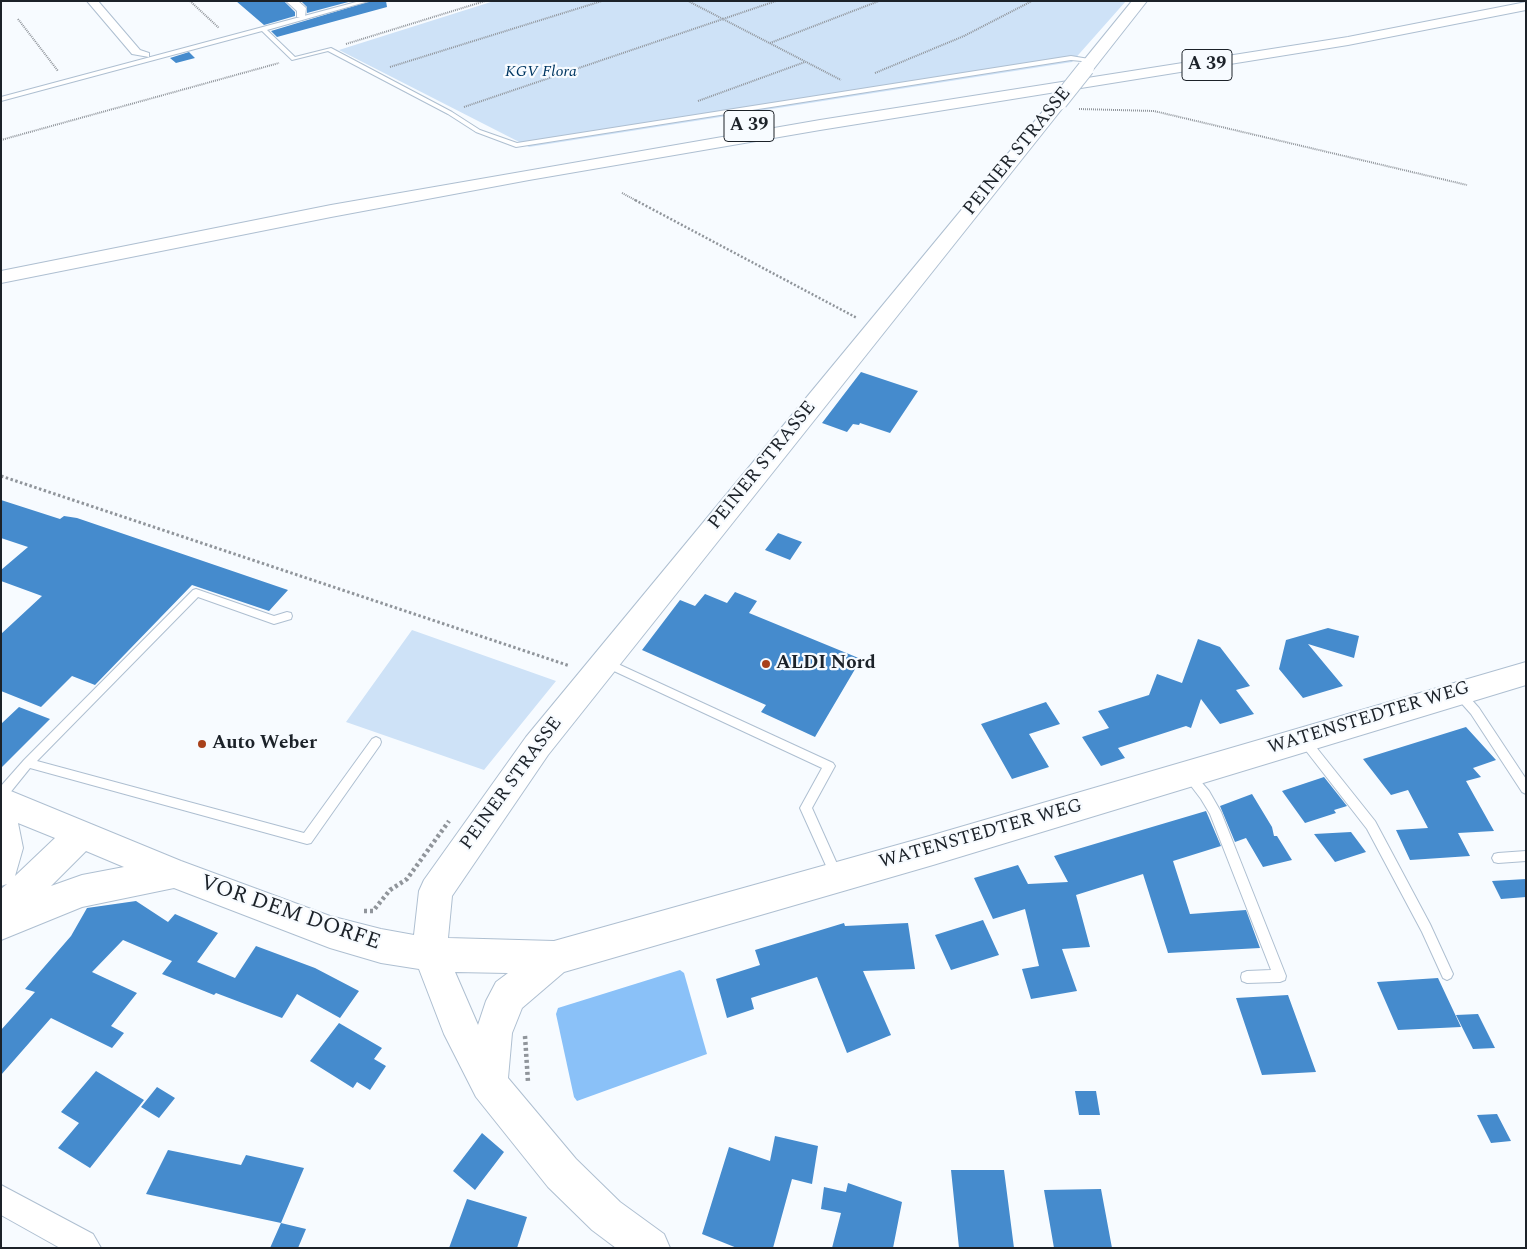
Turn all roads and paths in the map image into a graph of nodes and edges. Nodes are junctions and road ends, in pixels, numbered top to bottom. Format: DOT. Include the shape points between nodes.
graph roads {
  1 [pos="92,1"];
  2 [pos="190,1"];
  3 [pos="292,1"];
  4 [pos="367,1"];
  5 [pos="485,1"];
  6 [pos="602,1"];
  7 [pos="688,1"];
  8 [pos="776,1"];
  9 [pos="879,1"];
  10 [pos="1032,1"];
  11 [pos="1140,1"];
  12 [pos="1499,1"];
  13 [pos="1526,6"];
  14 [pos="303,16"];
  15 [pos="18,19"];
  16 [pos="725,20"];
  17 [pos="264,30"];
  18 [pos="230,38"];
  19 [pos="769,43"];
  20 [pos="329,49"];
  21 [pos="148,57"];
  22 [pos="294,58"];
  23 [pos="806,62"];
  24 [pos="1089,64"];
  25 [pos="370,73"];
  26 [pos="875,73"];
  27 [pos="66,82"];
  28 [pos="849,84"];
  29 [pos="1,99"];
  30 [pos="697,102"];
  31 [pos="1056,105"];
  32 [pos="450,113"];
  33 [pos="1,140"];
  34 [pos="1467,185"];
  35 [pos="622,193"];
  36 [pos="1,264"];
  37 [pos="1,277"];
  38 [pos="840,309"];
  39 [pos="1,476"];
  40 [pos="287,616"];
  41 [pos="598,668"];
  42 [pos="1526,673"];
  43 [pos="1459,692"];
  44 [pos="1303,739"];
  45 [pos="376,742"];
  46 [pos="28,763"];
  47 [pos="1188,773"];
  48 [pos="1526,789"];
  49 [pos="1,795"];
  50 [pos="1,801"];
  51 [pos="1,818"];
  52 [pos="81,835"];
  53 [pos="1526,856"];
  54 [pos="1498,858"];
  55 [pos="1,871"];
  56 [pos="174,874"];
  57 [pos="836,878"];
  58 [pos="1,912"];
  59 [pos="1,924"];
  60 [pos="430,954"];
  61 [pos="554,958"];
  62 [pos="1447,974"];
  63 [pos="1247,977"];
  64 [pos="525,1029"];
  65 [pos="489,1084"];
  66 [pos="526,1131"];
  67 [pos="1,1199"];
  68 [pos="86,1248"];
  69 [pos="650,1248"];
  1 -- 21 [label="street" via="136,52"];
  2 -- 18 [label="path"];
  3 -- 14 [label="street" via="302,10"];
  4 -- 14 [label="lane"];
  5 -- 20 [label="path"];
  6 -- 25 [label="path"];
  7 -- 16 [label="path"];
  8 -- 16 [label="path"];
  9 -- 19 [label="path"];
  10 -- 26 [label="path" via="964,36"];
  11 -- 24 [label="main road, PEINER STRASSE"];
  12 -- 36 [label="main road, A 39" via="1315,36 515,165"];
  13 -- 37 [label="main road, A 39" via="1348,41 529,175"];
  14 -- 17 [label="lane"];
  15 -- 27 [label="path"];
  16 -- 19 [label="path"];
  16 -- 32 [label="path"];
  17 -- 18 [label="lane"];
  17 -- 22 [label="lane"];
  18 -- 21 [label="lane"];
  19 -- 23 [label="path"];
  20 -- 22 [label="lane"];
  20 -- 25 [label="lane"];
  21 -- 27 [label="lane"];
  22 -- 33 [label="path"];
  23 -- 28 [label="path"];
  23 -- 30 [label="path"];
  24 -- 31 [label="main road, PEINER STRASSE, bridge"];
  24 -- 32 [label="lane" via="1071,58 516,145 478,131"];
  25 -- 32 [label="lane"];
  27 -- 29 [label="lane"];
  31 -- 34 [label="path" via="1154,111"];
  31 -- 41 [label="main road, PEINER STRASSE"];
  35 -- 38 [label="path"];
  39 -- 41 [label="path" via="555,660"];
  40 -- 46 [label="lane" via="274,620 196,593"];
  41 -- 57 [label="lane" via="829,766 806,808"];
  41 -- 60 [label="main road, PEINER STRASSE" via="537,746 436,891"];
  42 -- 43 [label="main road, WATENSTEDTER WEG"];
  43 -- 44 [label="main road, WATENSTEDTER WEG"];
  43 -- 48 [label="lane"];
  44 -- 47 [label="main road, WATENSTEDTER WEG"];
  44 -- 62 [label="lane" via="1371,825"];
  45 -- 46 [label="lane" via="306,839"];
  46 -- 49 [label="lane"];
  47 -- 57 [label="main road, WATENSTEDTER WEG"];
  47 -- 63 [label="lane" via="1215,812 1280,976"];
  50 -- 52 [label="main road, VOR DEM DORFE"];
  51 -- 55 [label="main road" via="7,848"];
  52 -- 56 [label="main road, VOR DEM DORFE"];
  52 -- 58 [label="main road"];
  53 -- 54 [label="lane"];
  56 -- 59 [label="main road" via="82,891 48,902"];
  56 -- 60 [label="main road, VOR DEM DORFE" via="330,932 381,946"];
  57 -- 61 [label="main road, WATENSTEDTER WEG"];
  60 -- 61 [label="main road, WATENSTEDTER WEG"];
  60 -- 65 [label="main road" via="457,1021"];
  61 -- 65 [label="main road" via="509,995 499,1014"];
  64 -- 66 [label="path" via="526,1075 534,1105"];
  65 -- 66 [label="main road"];
  66 -- 69 [label="main road" via="562,1173 606,1216"];
  67 -- 68 [label="street"];
}
